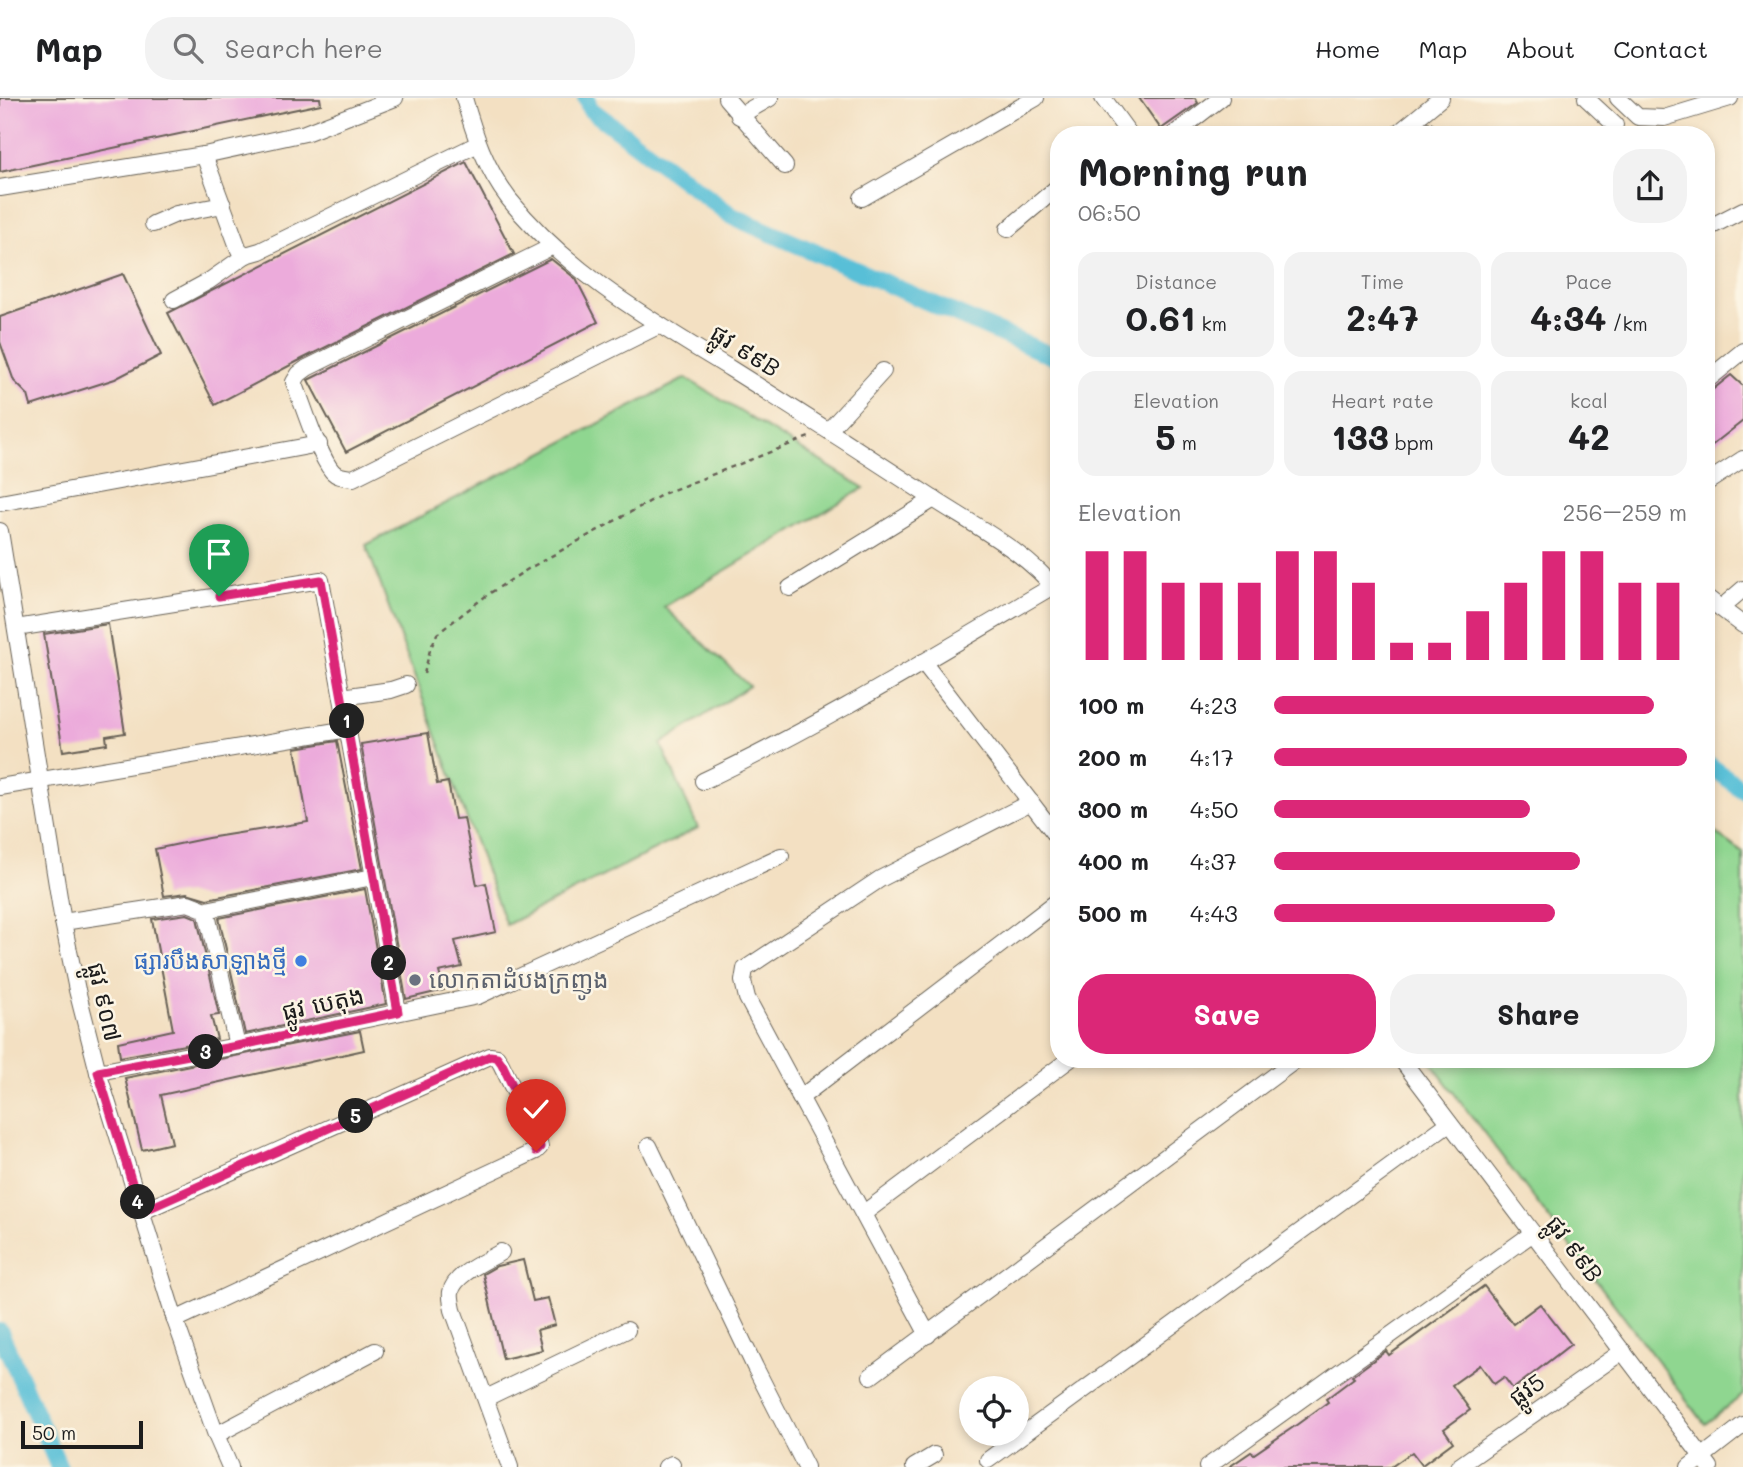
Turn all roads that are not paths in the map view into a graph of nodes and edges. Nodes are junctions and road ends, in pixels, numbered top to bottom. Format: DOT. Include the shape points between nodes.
graph roads {
  1 [pos="395,98"];
  2 [pos="464,98"];
  3 [pos="726,98"];
  4 [pos="770,98"];
  5 [pos="1036,98"];
  6 [pos="1103,98"];
  7 [pos="1221,98"];
  8 [pos="1441,98"];
  9 [pos="1586,98"];
  10 [pos="1618,98"];
  11 [pos="1730,98"];
  12 [pos="740,116"];
  13 [pos="1615,125"];
  14 [pos="1121,126"];
  15 [pos="1185,126"];
  16 [pos="1407,126"];
  17 [pos="478,144"];
  18 [pos="204,155"];
  19 [pos="785,166"];
  20 [pos="0,188"];
  21 [pos="1050,194"];
  22 [pos="862,198"];
  23 [pos="223,205"];
  24 [pos="1743,210"];
  25 [pos="153,224"];
  26 [pos="1715,224"];
  27 [pos="1008,229"];
  28 [pos="551,247"];
  29 [pos="246,255"];
  30 [pos="174,300"];
  31 [pos="660,325"];
  32 [pos="1743,351"];
  33 [pos="883,371"];
  34 [pos="1715,374"];
  35 [pos="829,430"];
  36 [pos="319,444"];
  37 [pos="1743,459"];
  38 [pos="1715,477"];
  39 [pos="934,499"];
  40 [pos="0,502"];
  41 [pos="0,531"];
  42 [pos="2,562"];
  43 [pos="1050,583"];
  44 [pos="790,588"];
  45 [pos="1743,589"];
  46 [pos="1050,592"];
  47 [pos="1715,604"];
  48 [pos="1721,608"];
  49 [pos="1743,625"];
  50 [pos="16,628"];
  51 [pos="923,662"];
  52 [pos="406,685"];
  53 [pos="342,697"];
  54 [pos="348,729"];
  55 [pos="40,779"];
  56 [pos="703,781"];
  57 [pos="0,787"];
  58 [pos="1031,802"];
  59 [pos="1050,827"];
  60 [pos="781,856"];
  61 [pos="373,877"];
  62 [pos="1050,907"];
  63 [pos="206,910"];
  64 [pos="63,922"];
  65 [pos="398,1012"];
  66 [pos="237,1046"];
  67 [pos="1058,1068"];
  68 [pos="1285,1068"];
  69 [pos="1408,1068"];
  70 [pos="98,1072"];
  71 [pos="800,1098"];
  72 [pos="1449,1123"];
  73 [pos="649,1146"];
  74 [pos="141,1212"];
  75 [pos="864,1213"];
  76 [pos="1533,1233"];
  77 [pos="501,1252"];
  78 [pos="175,1320"];
  79 [pos="626,1330"];
  80 [pos="928,1335"];
  81 [pos="1623,1350"];
  82 [pos="375,1351"];
  83 [pos="871,1377"];
  84 [pos="486,1398"];
  85 [pos="1743,1425"];
  86 [pos="216,1435"];
  87 [pos="934,1455"];
  88 [pos="988,1460"];
  89 [pos="1706,1462"];
  90 [pos="230,1467"];
  91 [pos="510,1467"];
  92 [pos="806,1467"];
  93 [pos="914,1467"];
  94 [pos="1207,1467"];
  95 [pos="1458,1467"];
  96 [pos="1689,1467"];
  1 -- 18 [label="street" via="305,133"];
  2 -- 17 [label="street, ផ្លូវ ៩៩B"];
  3 -- 12 [label="street"];
  4 -- 12 [label="street"];
  5 -- 22 [label="street"];
  6 -- 14 [label="street"];
  7 -- 15 [label="street"];
  8 -- 16 [label="street"];
  9 -- 13 [label="street"];
  10 -- 11 [label="street" via="1638,117 1664,118"];
  12 -- 19 [label="street"];
  17 -- 28 [label="street, ផ្លូវ ៩៩B" via="508,198"];
  17 -- 29 [label="street"];
  18 -- 20 [label="street"];
  18 -- 23 [label="street"];
  21 -- 27 [label="street"];
  23 -- 25 [label="street" via="176,214"];
  23 -- 29 [label="street" via="239,250"];
  24 -- 26 [label="street"];
  28 -- 31 [label="street, ផ្លូវ ៩៩B"];
  28 -- 36 [label="street" via="299,374 294,382"];
  29 -- 30 [label="street"];
  31 -- 35 [label="street, ផ្លូវ ៩៩B"];
  31 -- 36 [label="street" via="353,478 333,472"];
  32 -- 34 [label="street"];
  33 -- 35 [label="street"];
  35 -- 39 [label="street, ផ្លូវ ៩៩B"];
  36 -- 40 [label="street"];
  37 -- 38 [label="street"];
  39 -- 43 [label="street, ផ្លូវ ៩៩B" via="1017,553"];
  39 -- 44 [label="street"];
  41 -- 42 [label="street, ផ្លូវ ៩០៧"];
  42 -- 50 [label="street, ផ្លូវ ៩០៧"];
  45 -- 48 [label="street"];
  46 -- 51 [label="street"];
  47 -- 48 [label="street"];
  48 -- 49 [label="street"];
  50 -- 53 [label="street" via="321,580"];
  50 -- 55 [label="street, ផ្លូវ ៩០៧"];
  51 -- 56 [label="street"];
  51 -- 58 [label="street"];
  52 -- 53 [label="street"];
  53 -- 54 [label="street"];
  54 -- 55 [label="street"];
  54 -- 61 [label="street"];
  55 -- 57 [label="street"];
  55 -- 64 [label="street, ផ្លូវ ៩០៧"];
  58 -- 59 [label="street"];
  58 -- 71 [label="street" via="880,879 745,969 747,998"];
  60 -- 65 [label="street, ផ្លូវ បេតុង" via="478,996"];
  61 -- 63 [label="street"];
  61 -- 65 [label="street"];
  62 -- 71 [label="street"];
  63 -- 64 [label="street" via="188,903"];
  63 -- 66 [label="street"];
  64 -- 70 [label="street, ផ្លូវ ៩០៧"];
  65 -- 66 [label="street, ផ្លូវ បេតុង"];
  66 -- 70 [label="street, ផ្លូវ បេតុង"];
  67 -- 75 [label="street"];
  68 -- 80 [label="street"];
  69 -- 72 [label="street, ផ្លូវ ៩៩B"];
  70 -- 74 [label="street, ផ្លូវ ៩០៧"];
  71 -- 75 [label="street"];
  72 -- 76 [label="street, ផ្លូវ ៩៩B"];
  72 -- 88 [label="street"];
  73 -- 92 [label="street"];
  74 -- 78 [label="street, ផ្លូវ ៩០៧"];
  74 -- 78 [label="street" via="490,1056 502,1064 540,1147"];
  75 -- 80 [label="street"];
  76 -- 81 [label="street, ផ្លូវ ៩៩B"];
  76 -- 94 [label="street"];
  77 -- 84 [label="street" via="463,1275 451,1294"];
  78 -- 86 [label="street, ផ្លូវ ៩០៧"];
  79 -- 84 [label="street"];
  80 -- 83 [label="street"];
  81 -- 89 [label="street, ផ្លូវ ៩៩B"];
  81 -- 95 [label="street, ផ្លូវ5"];
  82 -- 86 [label="street"];
  84 -- 91 [label="street"];
  85 -- 89 [label="street"];
  86 -- 90 [label="street, ផ្លូវ ៩០៧"];
  87 -- 93 [label="street"];
  89 -- 96 [label="street"];
}
